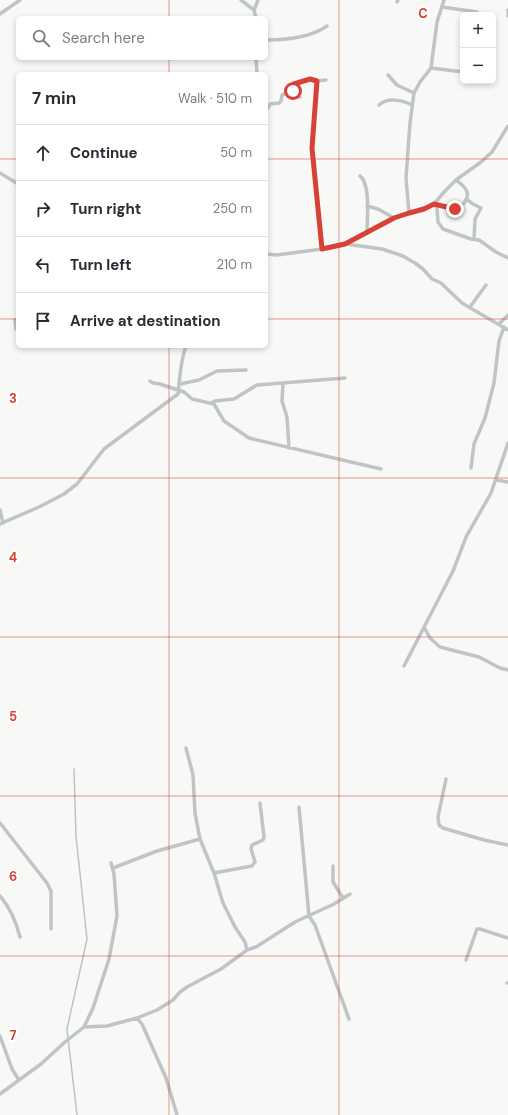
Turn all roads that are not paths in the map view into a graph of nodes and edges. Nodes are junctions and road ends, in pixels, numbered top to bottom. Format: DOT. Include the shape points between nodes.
graph roads {
  1 [pos="20,0"];
  2 [pos="241,0"];
  3 [pos="258,0"];
  4 [pos="444,0"];
  5 [pos="442,7"];
  6 [pos="254,10"];
  7 [pos="508,10"];
  8 [pos="477,12"];
  9 [pos="0,14"];
  10 [pos="256,16"];
  11 [pos="508,16"];
  12 [pos="327,26"];
  13 [pos="268,40"];
  14 [pos="256,60"];
  15 [pos="431,68"];
  16 [pos="257,72"];
  17 [pos="460,72"];
  18 [pos="388,75"];
  19 [pos="326,80"];
  20 [pos="317,81"];
  21 [pos="291,93"];
  22 [pos="414,93"];
  23 [pos="300,97"];
  24 [pos="379,105"];
  25 [pos="412,105"];
  26 [pos="268,108"];
  27 [pos="508,126"];
  28 [pos="1,174"];
  29 [pos="360,176"];
  30 [pos="0,179"];
  31 [pos="456,180"];
  32 [pos="16,183"];
  33 [pos="466,199"];
  34 [pos="434,204"];
  35 [pos="367,206"];
  36 [pos="409,213"];
  37 [pos="394,218"];
  38 [pos="367,233"];
  39 [pos="474,239"];
  40 [pos="345,244"];
  41 [pos="322,249"];
  42 [pos="268,254"];
  43 [pos="508,258"];
  44 [pos="486,285"];
  45 [pos="470,307"];
  46 [pos="508,315"];
  47 [pos="16,320"];
  48 [pos="499,324"];
  49 [pos="504,327"];
  50 [pos="16,329"];
  51 [pos="508,330"];
  52 [pos="185,348"];
  53 [pos="246,370"];
  54 [pos="345,378"];
  55 [pos="150,381"];
  56 [pos="283,383"];
  57 [pos="180,384"];
  58 [pos="179,391"];
  59 [pos="211,403"];
  60 [pos="508,443"];
  61 [pos="289,448"];
  62 [pos="472,468"];
  63 [pos="381,469"];
  64 [pos="496,480"];
  65 [pos="508,482"];
  66 [pos="0,510"];
  67 [pos="2,523"];
  68 [pos="424,627"];
  69 [pos="404,666"];
  70 [pos="508,670"];
  71 [pos="186,748"];
  72 [pos="446,780"];
  73 [pos="260,803"];
  74 [pos="299,807"];
  75 [pos="0,823"];
  76 [pos="200,839"];
  77 [pos="508,845"];
  78 [pos="111,863"];
  79 [pos="333,866"];
  80 [pos="113,868"];
  81 [pos="214,873"];
  82 [pos="350,894"];
  83 [pos="0,896"];
  84 [pos="343,898"];
  85 [pos="309,916"];
  86 [pos="51,929"];
  87 [pos="20,937"];
  88 [pos="508,938"];
  89 [pos="247,950"];
  90 [pos="466,960"];
  91 [pos="137,1018"];
  92 [pos="349,1019"];
  93 [pos="84,1027"];
  94 [pos="0,1038"];
  95 [pos="19,1080"];
  96 [pos="0,1094"];
  97 [pos="177,1115"];
  1 -- 9 [label="street"];
  2 -- 6 [label="street"];
  3 -- 6 [label="street"];
  4 -- 5 [label="street"];
  5 -- 8 [label="street"];
  5 -- 15 [label="street" via="437,22"];
  6 -- 10 [label="street"];
  7 -- 11 [label="street"];
  12 -- 13 [label="street" via="302,37"];
  14 -- 16 [label="street"];
  15 -- 17 [label="street"];
  15 -- 22 [label="street"];
  18 -- 22 [label="street" via="397,86"];
  19 -- 20 [label="street"];
  20 -- 21 [label="street" via="310,79 294,84"];
  20 -- 41 [label="street" via="312,148"];
  21 -- 23 [label="street"];
  21 -- 26 [label="street" via="282,95 279,103 270,104"];
  22 -- 25 [label="street"];
  24 -- 25 [label="street" via="392,100"];
  25 -- 36 [label="street" via="406,178"];
  27 -- 31 [label="street" via="492,152"];
  28 -- 30 [label="street"];
  28 -- 32 [label="street"];
  29 -- 35 [label="street" via="365,184"];
  31 -- 33 [label="street" via="467,191"];
  31 -- 34 [label="street"];
  33 -- 34 [label="street" via="455,209"];
  33 -- 39 [label="street" via="482,208 475,219"];
  34 -- 36 [label="street"];
  34 -- 39 [label="street" via="438,222 443,229"];
  35 -- 37 [label="street"];
  35 -- 38 [label="street"];
  36 -- 37 [label="street"];
  37 -- 38 [label="street"];
  38 -- 40 [label="street"];
  39 -- 43 [label="street"];
  40 -- 41 [label="street"];
  40 -- 45 [label="street" via="382,249 403,256 423,269 432,279 442,283 462,303"];
  41 -- 42 [label="street"];
  44 -- 45 [label="street"];
  45 -- 48 [label="street"];
  46 -- 48 [label="street"];
  47 -- 50 [label="street"];
  48 -- 49 [label="street"];
  49 -- 51 [label="street"];
  49 -- 62 [label="street" via="499,341 494,383 485,418 474,444"];
  52 -- 57 [label="street" via="181,361"];
  53 -- 57 [label="street" via="217,372 195,382"];
  54 -- 56 [label="street"];
  55 -- 58 [label="street"];
  56 -- 59 [label="street" via="257,385 234,399 215,400"];
  56 -- 61 [label="street" via="282,401 287,417"];
  57 -- 58 [label="street"];
  58 -- 59 [label="street" via="192,399"];
  58 -- 67 [label="street" via="173,399 104,449 77,484 64,494"];
  59 -- 61 [label="street" via="224,421 249,438"];
  60 -- 64 [label="street"];
  61 -- 63 [label="street"];
  64 -- 65 [label="street"];
  64 -- 68 [label="street"];
  66 -- 67 [label="street"];
  68 -- 69 [label="street"];
  68 -- 70 [label="street" via="430,638 440,646 479,657"];
  71 -- 76 [label="street" via="193,775 195,813"];
  72 -- 77 [label="street" via="438,817 439,824 443,828"];
  73 -- 81 [label="street" via="264,837 252,845 255,862 252,866"];
  74 -- 85 [label="street"];
  75 -- 86 [label="street" via="51,891"];
  76 -- 80 [label="street" via="157,851"];
  76 -- 81 [label="street"];
  78 -- 80 [label="street"];
  79 -- 84 [label="street" via="333,882"];
  80 -- 93 [label="street" via="117,916 109,959"];
  81 -- 89 [label="street" via="224,903"];
  82 -- 84 [label="street"];
  83 -- 87 [label="street" via="15,919"];
  84 -- 85 [label="street"];
  85 -- 89 [label="street" via="272,936 266,942"];
  85 -- 92 [label="street" via="315,925"];
  88 -- 90 [label="street" via="477,929"];
  89 -- 91 [label="street" via="221,969 187,987 163,1007"];
  91 -- 93 [label="street" via="107,1026"];
  91 -- 97 [label="street" via="166,1078"];
  93 -- 95 [label="street"];
  94 -- 95 [label="street"];
  95 -- 96 [label="street"];
}
